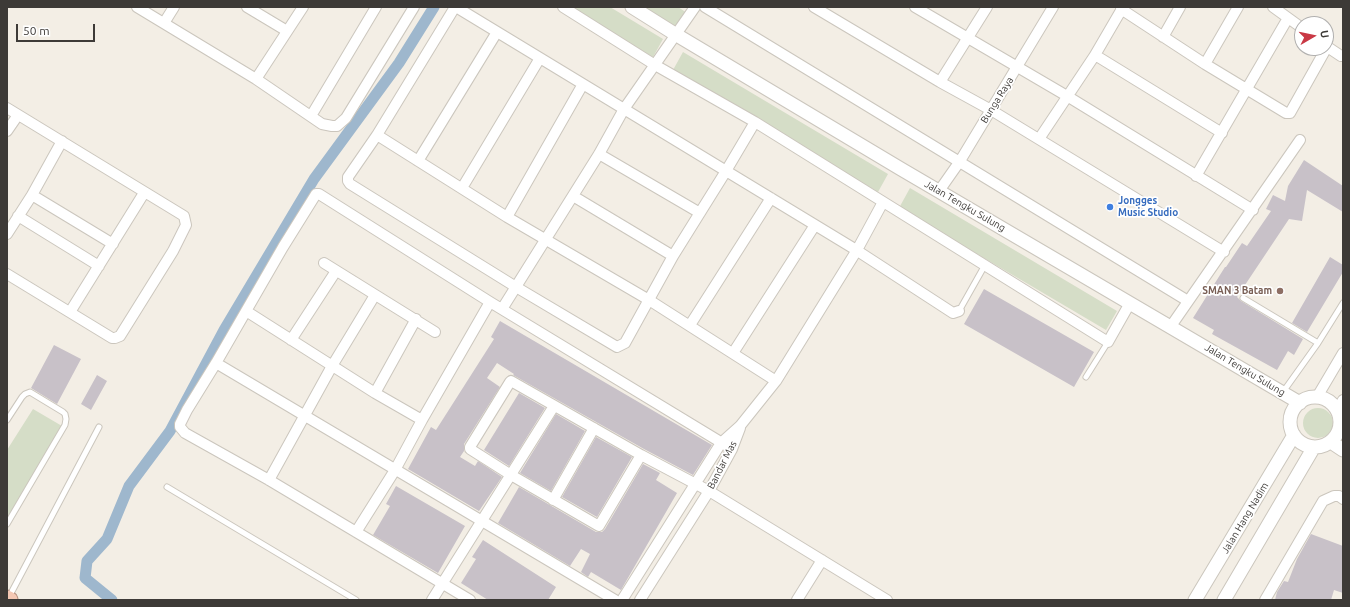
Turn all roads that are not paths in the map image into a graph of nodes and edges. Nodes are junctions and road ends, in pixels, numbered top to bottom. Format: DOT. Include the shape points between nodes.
graph roads {
  1 [pos="137,7"];
  2 [pos="174,7"];
  3 [pos="247,7"];
  4 [pos="304,7"];
  5 [pos="376,7"];
  6 [pos="414,7"];
  7 [pos="455,7"];
  8 [pos="563,7"];
  9 [pos="632,7"];
  10 [pos="695,7"];
  11 [pos="705,7"];
  12 [pos="814,7"];
  13 [pos="986,7"];
  14 [pos="1053,7"];
  15 [pos="1180,7"];
  16 [pos="1238,7"];
  17 [pos="1274,7"];
  18 [pos="921,8"];
  19 [pos="1122,8"];
  20 [pos="1288,18"];
  21 [pos="1294,22"];
  22 [pos="164,23"];
  23 [pos="287,31"];
  24 [pos="497,32"];
  25 [pos="675,34"];
  26 [pos="1163,37"];
  27 [pos="968,38"];
  28 [pos="1334,51"];
  29 [pos="1095,55"];
  30 [pos="1321,56"];
  31 [pos="1341,56"];
  32 [pos="540,58"];
  33 [pos="655,64"];
  34 [pos="1205,64"];
  35 [pos="1017,68"];
  36 [pos="256,79"];
  37 [pos="940,82"];
  38 [pos="583,84"];
  39 [pos="1246,89"];
  40 [pos="1067,96"];
  41 [pos="7,108"];
  42 [pos="624,109"];
  43 [pos="991,110"];
  44 [pos="18,115"];
  45 [pos="311,116"];
  46 [pos="755,122"];
  47 [pos="7,131"];
  48 [pos="1222,133"];
  49 [pos="377,135"];
  50 [pos="1039,139"];
  51 [pos="1300,140"];
  52 [pos="62,142"];
  53 [pos="599,154"];
  54 [pos="418,161"];
  55 [pos="960,161"];
  56 [pos="726,171"];
  57 [pos="1196,176"];
  58 [pos="462,188"];
  59 [pos="939,191"];
  60 [pos="144,192"];
  61 [pos="32,195"];
  62 [pos="573,196"];
  63 [pos="771,198"];
  64 [pos="883,202"];
  65 [pos="1253,210"];
  66 [pos="700,213"];
  67 [pos="18,216"];
  68 [pos="508,216"];
  69 [pos="815,225"];
  70 [pos="7,234"];
  71 [pos="545,239"];
  72 [pos="113,244"];
  73 [pos="857,250"];
  74 [pos="1224,252"];
  75 [pos="673,256"];
  76 [pos="324,263"];
  77 [pos="985,264"];
  78 [pos="99,266"];
  79 [pos="336,270"];
  80 [pos="7,274"];
  81 [pos="516,287"];
  82 [pos="375,295"];
  83 [pos="1243,298"];
  84 [pos="650,300"];
  85 [pos="1188,301"];
  86 [pos="490,302"];
  87 [pos="1130,303"];
  88 [pos="1343,303"];
  89 [pos="502,309"];
  90 [pos="246,311"];
  91 [pos="959,311"];
  92 [pos="70,312"];
  93 [pos="416,319"];
  94 [pos="690,325"];
  95 [pos="1171,326"];
  96 [pos="435,332"];
  97 [pos="291,340"];
  98 [pos="1108,342"];
  99 [pos="1318,343"];
  100 [pos="733,354"];
  101 [pos="1343,354"];
  102 [pos="216,363"];
  103 [pos="332,366"];
  104 [pos="1086,377"];
  105 [pos="776,381"];
  106 [pos="375,393"];
  107 [pos="1283,393"];
  108 [pos="1317,397"];
  109 [pos="1300,403"];
  110 [pos="1340,405"];
  111 [pos="554,406"];
  112 [pos="304,416"];
  113 [pos="7,420"];
  114 [pos="422,420"];
  115 [pos="740,426"];
  116 [pos="100,427"];
  117 [pos="594,428"];
  118 [pos="1342,430"];
  119 [pos="1294,435"];
  120 [pos="1330,442"];
  121 [pos="722,443"];
  122 [pos="1314,447"];
  123 [pos="732,449"];
  124 [pos="1343,450"];
  125 [pos="641,455"];
  126 [pos="395,470"];
  127 [pos="511,475"];
  128 [pos="269,480"];
  129 [pos="694,484"];
  130 [pos="167,487"];
  131 [pos="709,491"];
  132 [pos="1343,499"];
  133 [pos="553,500"];
  134 [pos="481,521"];
  135 [pos="7,524"];
  136 [pos="356,532"];
  137 [pos="822,560"];
  138 [pos="443,583"];
  139 [pos="8,599"];
  140 [pos="356,600"];
  141 [pos="432,600"];
  142 [pos="470,600"];
  143 [pos="615,600"];
  144 [pos="622,600"];
  145 [pos="640,600"];
  146 [pos="797,600"];
  147 [pos="888,600"];
  148 [pos="1195,600"];
  149 [pos="1224,600"];
  150 [pos="1265,600"];
  1 -- 22 [label="street"];
  2 -- 22 [label="street"];
  3 -- 23 [label="street"];
  4 -- 23 [label="street"];
  5 -- 45 [label="street"];
  6 -- 45 [label="street" via="346,118 337,126 332,126 322,124"];
  7 -- 24 [label="street"];
  7 -- 49 [label="street"];
  8 -- 33 [label="street"];
  9 -- 25 [label="street, Jalan Tengku Sulung"];
  10 -- 25 [label="street"];
  11 -- 55 [label="street"];
  12 -- 37 [label="street"];
  13 -- 27 [label="street"];
  14 -- 35 [label="street, Bunga Raya"];
  15 -- 26 [label="street"];
  16 -- 34 [label="street"];
  17 -- 20 [label="street"];
  18 -- 27 [label="street"];
  19 -- 26 [label="street"];
  19 -- 29 [label="street"];
  20 -- 21 [label="street"];
  20 -- 39 [label="street"];
  22 -- 36 [label="street"];
  23 -- 36 [label="street"];
  24 -- 32 [label="street"];
  24 -- 54 [label="street"];
  25 -- 33 [label="street"];
  25 -- 59 [label="street, Jalan Tengku Sulung"];
  26 -- 34 [label="street"];
  27 -- 35 [label="street"];
  27 -- 37 [label="street"];
  28 -- 31 [label="street"];
  29 -- 40 [label="street"];
  29 -- 48 [label="street"];
  30 -- 39 [label="street" via="1290,113"];
  32 -- 38 [label="street"];
  32 -- 58 [label="street"];
  33 -- 42 [label="street"];
  33 -- 46 [label="street"];
  34 -- 39 [label="street"];
  35 -- 40 [label="street"];
  35 -- 43 [label="street, Bunga Raya"];
  36 -- 45 [label="street"];
  37 -- 43 [label="street"];
  38 -- 42 [label="street"];
  38 -- 68 [label="street"];
  39 -- 48 [label="street"];
  40 -- 50 [label="street"];
  40 -- 57 [label="street"];
  41 -- 44 [label="street"];
  42 -- 53 [label="street"];
  42 -- 56 [label="street"];
  43 -- 50 [label="street"];
  43 -- 55 [label="street, Bunga Raya"];
  44 -- 47 [label="street"];
  44 -- 52 [label="street"];
  46 -- 56 [label="street"];
  46 -- 64 [label="street"];
  48 -- 57 [label="street"];
  49 -- 54 [label="street"];
  49 -- 81 [label="street" via="348,177 350,184"];
  50 -- 74 [label="street"];
  51 -- 65 [label="street"];
  52 -- 60 [label="street"];
  52 -- 61 [label="street"];
  53 -- 62 [label="street"];
  53 -- 66 [label="street"];
  54 -- 58 [label="street"];
  55 -- 59 [label="street, Bunga Raya"];
  55 -- 85 [label="street"];
  56 -- 63 [label="street"];
  56 -- 66 [label="street"];
  57 -- 65 [label="street"];
  58 -- 68 [label="street"];
  59 -- 87 [label="street, Jalan Tengku Sulung"];
  60 -- 72 [label="street"];
  60 -- 92 [label="street" via="184,216 186,225 120,336 112,338"];
  61 -- 67 [label="street"];
  61 -- 72 [label="street"];
  62 -- 71 [label="street"];
  62 -- 75 [label="street"];
  63 -- 69 [label="street"];
  63 -- 94 [label="street"];
  64 -- 73 [label="street"];
  64 -- 77 [label="street"];
  65 -- 74 [label="street"];
  66 -- 75 [label="street"];
  67 -- 70 [label="street"];
  67 -- 78 [label="street"];
  68 -- 71 [label="street"];
  69 -- 73 [label="street"];
  69 -- 100 [label="street"];
  71 -- 81 [label="street"];
  71 -- 84 [label="street"];
  72 -- 78 [label="street"];
  73 -- 91 [label="street" via="953,313"];
  73 -- 105 [label="street"];
  74 -- 85 [label="street"];
  75 -- 84 [label="street"];
  76 -- 79 [label="street"];
  77 -- 91 [label="lane"];
  77 -- 98 [label="street"];
  78 -- 92 [label="street"];
  79 -- 82 [label="street"];
  79 -- 97 [label="street"];
  80 -- 92 [label="street"];
  81 -- 84 [label="street" via="617,347 625,343"];
  81 -- 89 [label="street"];
  82 -- 93 [label="street"];
  82 -- 103 [label="street"];
  83 -- 99 [label="lane"];
  84 -- 94 [label="street"];
  85 -- 95 [label="street"];
  86 -- 89 [label="street"];
  86 -- 90 [label="street" via="317,193"];
  86 -- 114 [label="street"];
  87 -- 95 [label="street, Jalan Tengku Sulung"];
  87 -- 98 [label="street"];
  88 -- 99 [label="lane"];
  89 -- 121 [label="street"];
  90 -- 97 [label="street"];
  90 -- 102 [label="street"];
  93 -- 96 [label="street"];
  93 -- 106 [label="street"];
  94 -- 100 [label="street"];
  95 -- 107 [label="street, Jalan Tengku Sulung"];
  97 -- 103 [label="street"];
  98 -- 104 [label="lane"];
  99 -- 107 [label="lane"];
  100 -- 105 [label="street"];
  101 -- 108 [label="street"];
  102 -- 112 [label="street"];
  102 -- 128 [label="street" via="187,410 180,427 185,433"];
  103 -- 106 [label="street"];
  103 -- 112 [label="street"];
  105 -- 115 [label="street"];
  106 -- 114 [label="street"];
  107 -- 109 [label="street, Jalan Tengku Sulung"];
  108 -- 109 [label="street" via="1308,398"];
  108 -- 110 [label="street"];
  109 -- 119 [label="street" via="1295,408 1290,422"];
  110 -- 118 [label="street"];
  111 -- 117 [label="street"];
  111 -- 127 [label="street"];
  111 -- 127 [label="street" via="511,382 506,388 470,449"];
  112 -- 126 [label="street"];
  112 -- 128 [label="street"];
  113 -- 135 [label="lane" via="22,397 30,392 63,412 66,419"];
  114 -- 126 [label="street"];
  115 -- 121 [label="street, Bandar Mas"];
  115 -- 123 [label="street, Bandar Mas"];
  116 -- 139 [label="lane"];
  117 -- 125 [label="street"];
  117 -- 133 [label="street"];
  118 -- 120 [label="street"];
  119 -- 122 [label="street" via="1303,443"];
  119 -- 148 [label="street, Jalan Hang Nadim"];
  120 -- 122 [label="street"];
  120 -- 124 [label="street"];
  121 -- 123 [label="street"];
  121 -- 129 [label="street, Bandar Mas"];
  122 -- 149 [label="street"];
  123 -- 131 [label="street, Bandar Mas"];
  125 -- 129 [label="street"];
  125 -- 133 [label="street" via="600,526"];
  126 -- 134 [label="street"];
  126 -- 136 [label="street"];
  127 -- 133 [label="street"];
  127 -- 134 [label="street"];
  128 -- 136 [label="street"];
  129 -- 131 [label="street"];
  129 -- 144 [label="street, Bandar Mas"];
  130 -- 140 [label="lane"];
  131 -- 137 [label="street"];
  131 -- 145 [label="street, Bandar Mas"];
  132 -- 150 [label="street" via="1334,496 1323,501"];
  134 -- 138 [label="street"];
  134 -- 143 [label="street"];
  136 -- 138 [label="street"];
  137 -- 146 [label="street"];
  137 -- 147 [label="street"];
  138 -- 141 [label="street"];
  138 -- 142 [label="street"];
}
